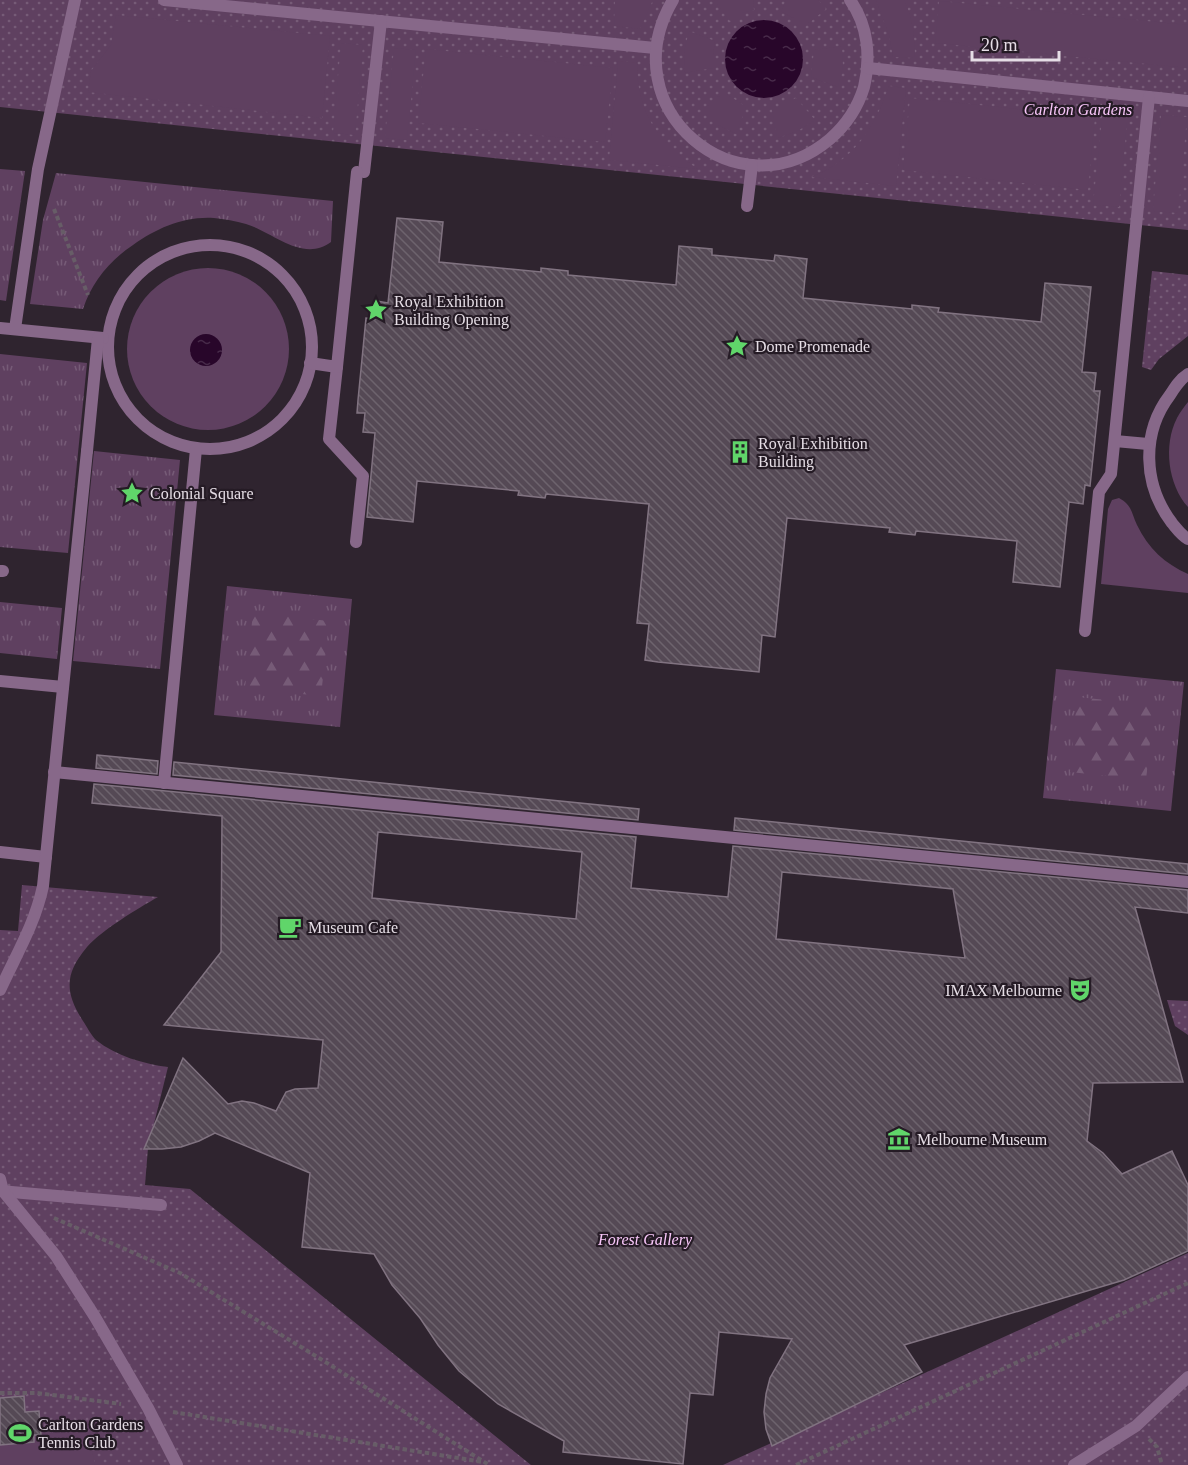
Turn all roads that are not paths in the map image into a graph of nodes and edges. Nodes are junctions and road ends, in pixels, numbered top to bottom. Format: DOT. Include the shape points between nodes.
graph roads {
  1 [pos="75,0"];
  2 [pos="164,0"];
  3 [pos="673,0"];
  4 [pos="850,0"];
  5 [pos="381,21"];
  6 [pos="655,48"];
  7 [pos="868,68"];
  8 [pos="1149,98"];
  9 [pos="1188,101"];
  10 [pos="752,165"];
  11 [pos="747,206"];
  12 [pos="0,328"];
  13 [pos="15,329"];
  14 [pos="102,338"];
  15 [pos="310,363"];
  16 [pos="337,367"];
  17 [pos="1188,374"];
  18 [pos="1115,441"];
  19 [pos="1148,444"];
  20 [pos="196,449"];
  21 [pos="1188,539"];
  22 [pos="356,542"];
  23 [pos="1085,631"];
  24 [pos="0,681"];
  25 [pos="63,687"];
  26 [pos="54,772"];
  27 [pos="164,783"];
  28 [pos="0,852"];
  29 [pos="46,857"];
  30 [pos="1188,882"];
  31 [pos="0,990"];
  32 [pos="1,1187"];
  33 [pos="161,1205"];
  34 [pos="1188,1377"];
  35 [pos="177,1465"];
  36 [pos="1074,1465"];
  1 -- 13 [label="street" via="36,181"];
  2 -- 5 [label="street"];
  3 -- 6 [label="street" via="663,18"];
  4 -- 7 [label="street" via="866,37"];
  5 -- 6 [label="street"];
  5 -- 16 [label="street"];
  6 -- 10 [label="street" via="657,82 669,113 691,139 719,157"];
  7 -- 8 [label="street"];
  7 -- 10 [label="street" via="860,100 842,129 817,150 786,162"];
  8 -- 9 [label="street"];
  8 -- 18 [label="street"];
  10 -- 11 [label="street"];
  12 -- 13 [label="street"];
  13 -- 14 [label="street"];
  14 -- 15 [label="street" via="116,305 135,276 164,256 197,246 232,247 264,260 290,283 307,313"];
  14 -- 20 [label="street" via="121,399 140,423 166,440"];
  14 -- 25 [label="street"];
  15 -- 16 [label="street"];
  15 -- 20 [label="street" via="307,382 289,412 263,435 231,448"];
  16 -- 22 [label="street" via="330,439 363,476"];
  17 -- 19 [label="street" via="1160,408"];
  18 -- 19 [label="street"];
  18 -- 23 [label="street" via="1112,474 1099,492"];
  19 -- 21 [label="street" via="1150,478 1161,509"];
  20 -- 27 [label="street"];
  24 -- 25 [label="street"];
  25 -- 26 [label="street"];
  26 -- 27 [label="street"];
  26 -- 29 [label="street"];
  27 -- 30 [label="street"];
  28 -- 29 [label="street"];
  29 -- 31 [label="street" via="39,908"];
  32 -- 33 [label="street"];
  32 -- 35 [label="street" via="56,1256 95,1317"];
  34 -- 36 [label="street" via="1136,1426"];
}
